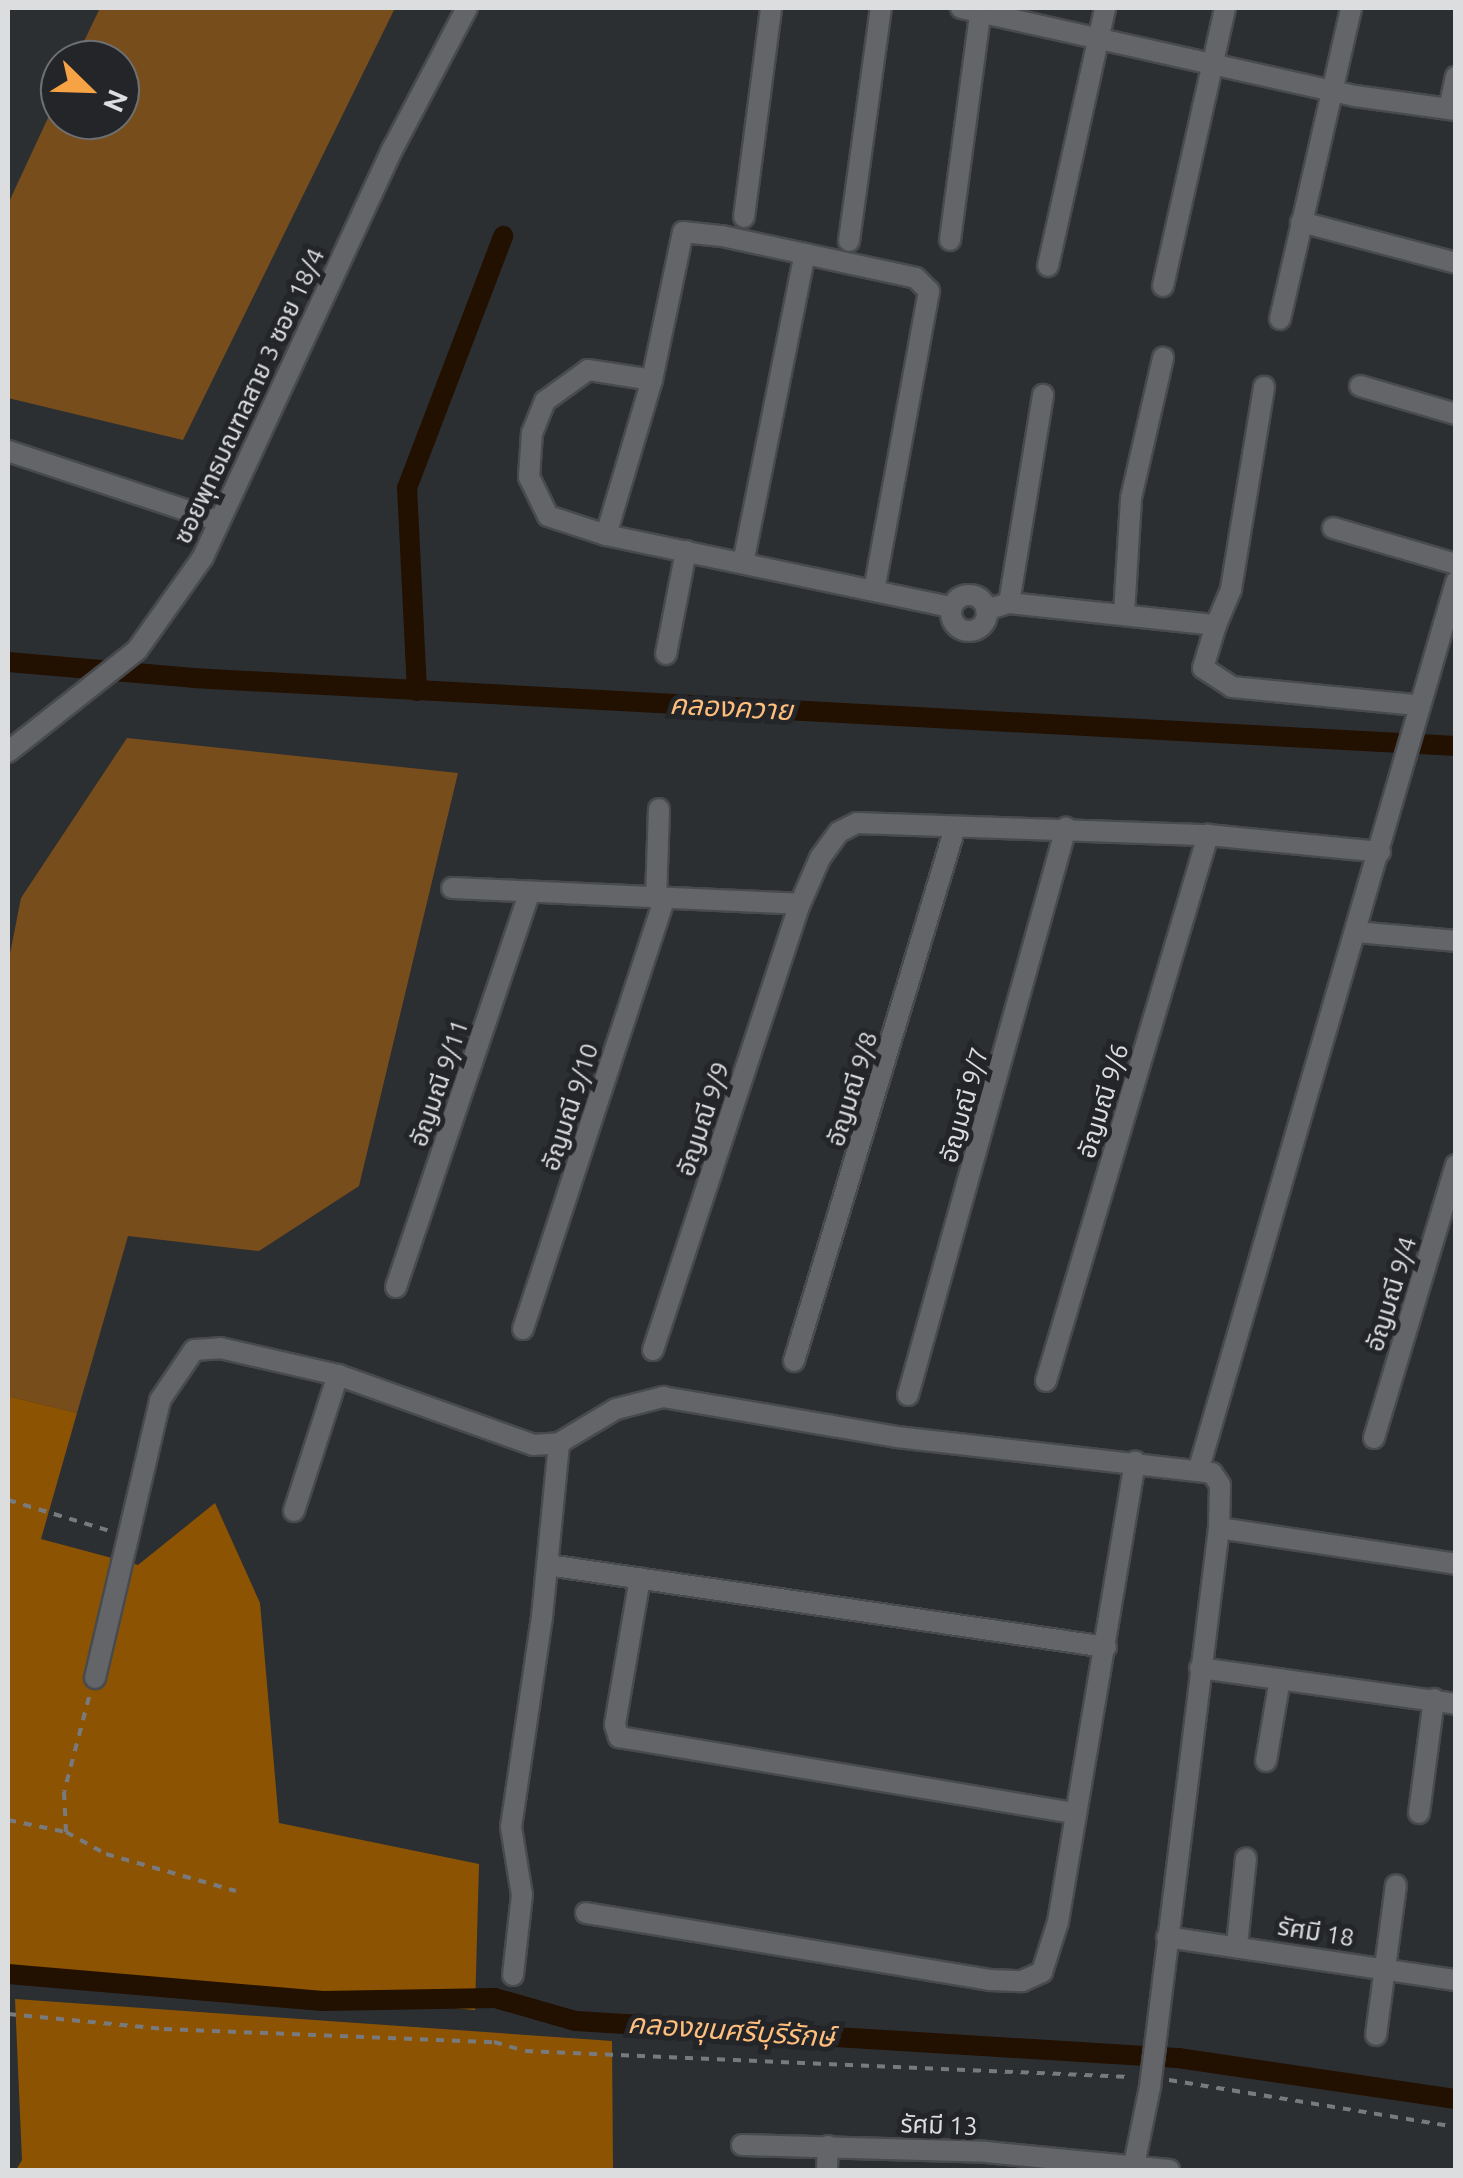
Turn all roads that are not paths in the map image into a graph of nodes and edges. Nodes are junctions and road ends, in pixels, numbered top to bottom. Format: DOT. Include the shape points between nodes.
graph roads {
  1 [pos="467,8"];
  2 [pos="770,8"];
  3 [pos="881,8"];
  4 [pos="1105,8"];
  5 [pos="1225,8"];
  6 [pos="1352,8"];
  7 [pos="974,9"];
  8 [pos="1098,38"];
  9 [pos="1211,63"];
  10 [pos="1456,77"];
  11 [pos="1330,90"];
  12 [pos="1452,109"];
  13 [pos="744,217"];
  14 [pos="1300,222"];
  15 [pos="848,240"];
  16 [pos="950,240"];
  17 [pos="805,254"];
  18 [pos="1456,263"];
  19 [pos="1048,266"];
  20 [pos="1163,286"];
  21 [pos="1280,319"];
  22 [pos="1163,358"];
  23 [pos="652,380"];
  24 [pos="1360,386"];
  25 [pos="1264,387"];
  26 [pos="1043,395"];
  27 [pos="1456,414"];
  28 [pos="8,451"];
  29 [pos="219,520"];
  30 [pos="1333,528"];
  31 [pos="606,535"];
  32 [pos="686,551"];
  33 [pos="743,564"];
  34 [pos="1456,564"];
  35 [pos="1456,582"];
  36 [pos="874,590"];
  37 [pos="1009,603"];
  38 [pos="1124,614"];
  39 [pos="1216,624"];
  40 [pos="666,654"];
  41 [pos="1417,705"];
  42 [pos="8,752"];
  43 [pos="659,808"];
  44 [pos="1066,828"];
  45 [pos="954,831"];
  46 [pos="1208,835"];
  47 [pos="1382,844"];
  48 [pos="452,888"];
  49 [pos="529,895"];
  50 [pos="660,900"];
  51 [pos="800,904"];
  52 [pos="1356,932"];
  53 [pos="1456,941"];
  54 [pos="1456,1164"];
  55 [pos="396,1287"];
  56 [pos="523,1329"];
  57 [pos="653,1350"];
  58 [pos="794,1361"];
  59 [pos="338,1375"];
  60 [pos="1046,1381"];
  61 [pos="908,1395"];
  62 [pos="1374,1438"];
  63 [pos="559,1443"];
  64 [pos="1136,1461"];
  65 [pos="1200,1468"];
  66 [pos="294,1511"];
  67 [pos="1219,1528"];
  68 [pos="1456,1564"];
  69 [pos="548,1565"];
  70 [pos="640,1578"];
  71 [pos="1106,1647"];
  72 [pos="1200,1668"];
  73 [pos="95,1678"];
  74 [pos="1280,1678"];
  75 [pos="1434,1700"];
  76 [pos="1456,1704"];
  77 [pos="1266,1761"];
  78 [pos="1419,1812"];
  79 [pos="1075,1813"];
  80 [pos="1246,1858"];
  81 [pos="1396,1885"];
  82 [pos="586,1913"];
  83 [pos="1168,1937"];
  84 [pos="1237,1945"];
  85 [pos="1384,1968"];
  86 [pos="513,1975"];
  87 [pos="1456,1980"];
  88 [pos="1376,2034"];
  89 [pos="742,2145"];
  90 [pos="828,2146"];
  91 [pos="984,2161"];
  92 [pos="1133,2168"];
  93 [pos="827,2170"];
  94 [pos="1169,2170"];
  1 -- 29 [label="street, ซอยพุทธมณฑลสาย 3 ซอย 18/4" via="410,112"];
  2 -- 13 [label="street"];
  3 -- 15 [label="street"];
  4 -- 8 [label="street"];
  5 -- 9 [label="street"];
  6 -- 11 [label="street"];
  7 -- 8 [label="street"];
  7 -- 16 [label="street"];
  8 -- 9 [label="street"];
  8 -- 19 [label="street"];
  9 -- 11 [label="street"];
  9 -- 20 [label="street"];
  10 -- 12 [label="street"];
  11 -- 12 [label="street"];
  11 -- 14 [label="street"];
  14 -- 18 [label="street"];
  14 -- 21 [label="street"];
  17 -- 23 [label="street" via="683,232"];
  17 -- 33 [label="street"];
  17 -- 36 [label="street" via="916,278 929,291"];
  22 -- 38 [label="street" via="1131,498"];
  23 -- 31 [label="street"];
  23 -- 31 [label="street" via="588,370 545,400 532,433 530,477 548,516"];
  24 -- 27 [label="street"];
  25 -- 39 [label="street" via="1231,589"];
  26 -- 37 [label="street"];
  28 -- 29 [label="street"];
  29 -- 42 [label="street, ซอยพุทธมณฑลสาย 3 ซอย 18/4" via="203,557 137,650"];
  30 -- 34 [label="street"];
  31 -- 32 [label="street"];
  32 -- 33 [label="street"];
  32 -- 40 [label="street"];
  33 -- 36 [label="street"];
  35 -- 41 [label="street"];
  36 -- 37 [label="street" via="952,607 954,624 968,631 980,627 986,610"];
  37 -- 38 [label="street"];
  38 -- 39 [label="street"];
  39 -- 41 [label="street" via="1203,668 1232,687"];
  41 -- 47 [label="street"];
  43 -- 50 [label="street, อัญมณี 9/10"];
  44 -- 45 [label="street, อัญมณี 9/9"];
  44 -- 46 [label="street, อัญมณี 9/9"];
  44 -- 61 [label="street, อัญมณี 9/7"];
  45 -- 51 [label="street, อัญมณี 9/9" via="848,828 820,858"];
  45 -- 58 [label="street, อัญมณี 9/8"];
  46 -- 47 [label="street, อัญมณี 9/9"];
  46 -- 60 [label="street, อัญมณี 9/6"];
  47 -- 52 [label="street"];
  48 -- 49 [label="street"];
  49 -- 50 [label="street"];
  49 -- 55 [label="street, อัญมณี 9/11"];
  50 -- 51 [label="street"];
  50 -- 56 [label="street, อัญมณี 9/10"];
  51 -- 57 [label="street, อัญมณี 9/9"];
  52 -- 53 [label="street"];
  52 -- 65 [label="street"];
  54 -- 62 [label="street, อัญมณี 9/4"];
  59 -- 63 [label="street" via="533,1444"];
  59 -- 66 [label="street"];
  59 -- 73 [label="street" via="220,1348 194,1350 160,1400"];
  63 -- 64 [label="street" via="616,1409 663,1397 896,1436"];
  63 -- 69 [label="street"];
  64 -- 65 [label="street"];
  64 -- 71 [label="street"];
  65 -- 67 [label="street" via="1220,1485"];
  67 -- 68 [label="street"];
  67 -- 72 [label="street"];
  69 -- 70 [label="street"];
  69 -- 86 [label="street" via="510,1827 522,1895"];
  70 -- 71 [label="street"];
  70 -- 79 [label="street" via="615,1726 619,1737"];
  71 -- 79 [label="street"];
  72 -- 74 [label="street"];
  72 -- 83 [label="street"];
  74 -- 75 [label="street"];
  74 -- 77 [label="street"];
  75 -- 76 [label="street"];
  75 -- 78 [label="street"];
  79 -- 82 [label="street" via="1049,1960 1042,1972 1022,1980"];
  80 -- 84 [label="street"];
  81 -- 85 [label="street"];
  83 -- 84 [label="street, รัศมี 18"];
  83 -- 92 [label="street"];
  84 -- 85 [label="street, รัศมี 18"];
  85 -- 87 [label="street, รัศมี 18"];
  85 -- 88 [label="street"];
  89 -- 90 [label="street, รัศมี 13"];
  90 -- 91 [label="street, รัศมี 13"];
  90 -- 93 [label="street"];
  91 -- 92 [label="street, รัศมี 13"];
  92 -- 94 [label="street, รัศมี 13"];
}
